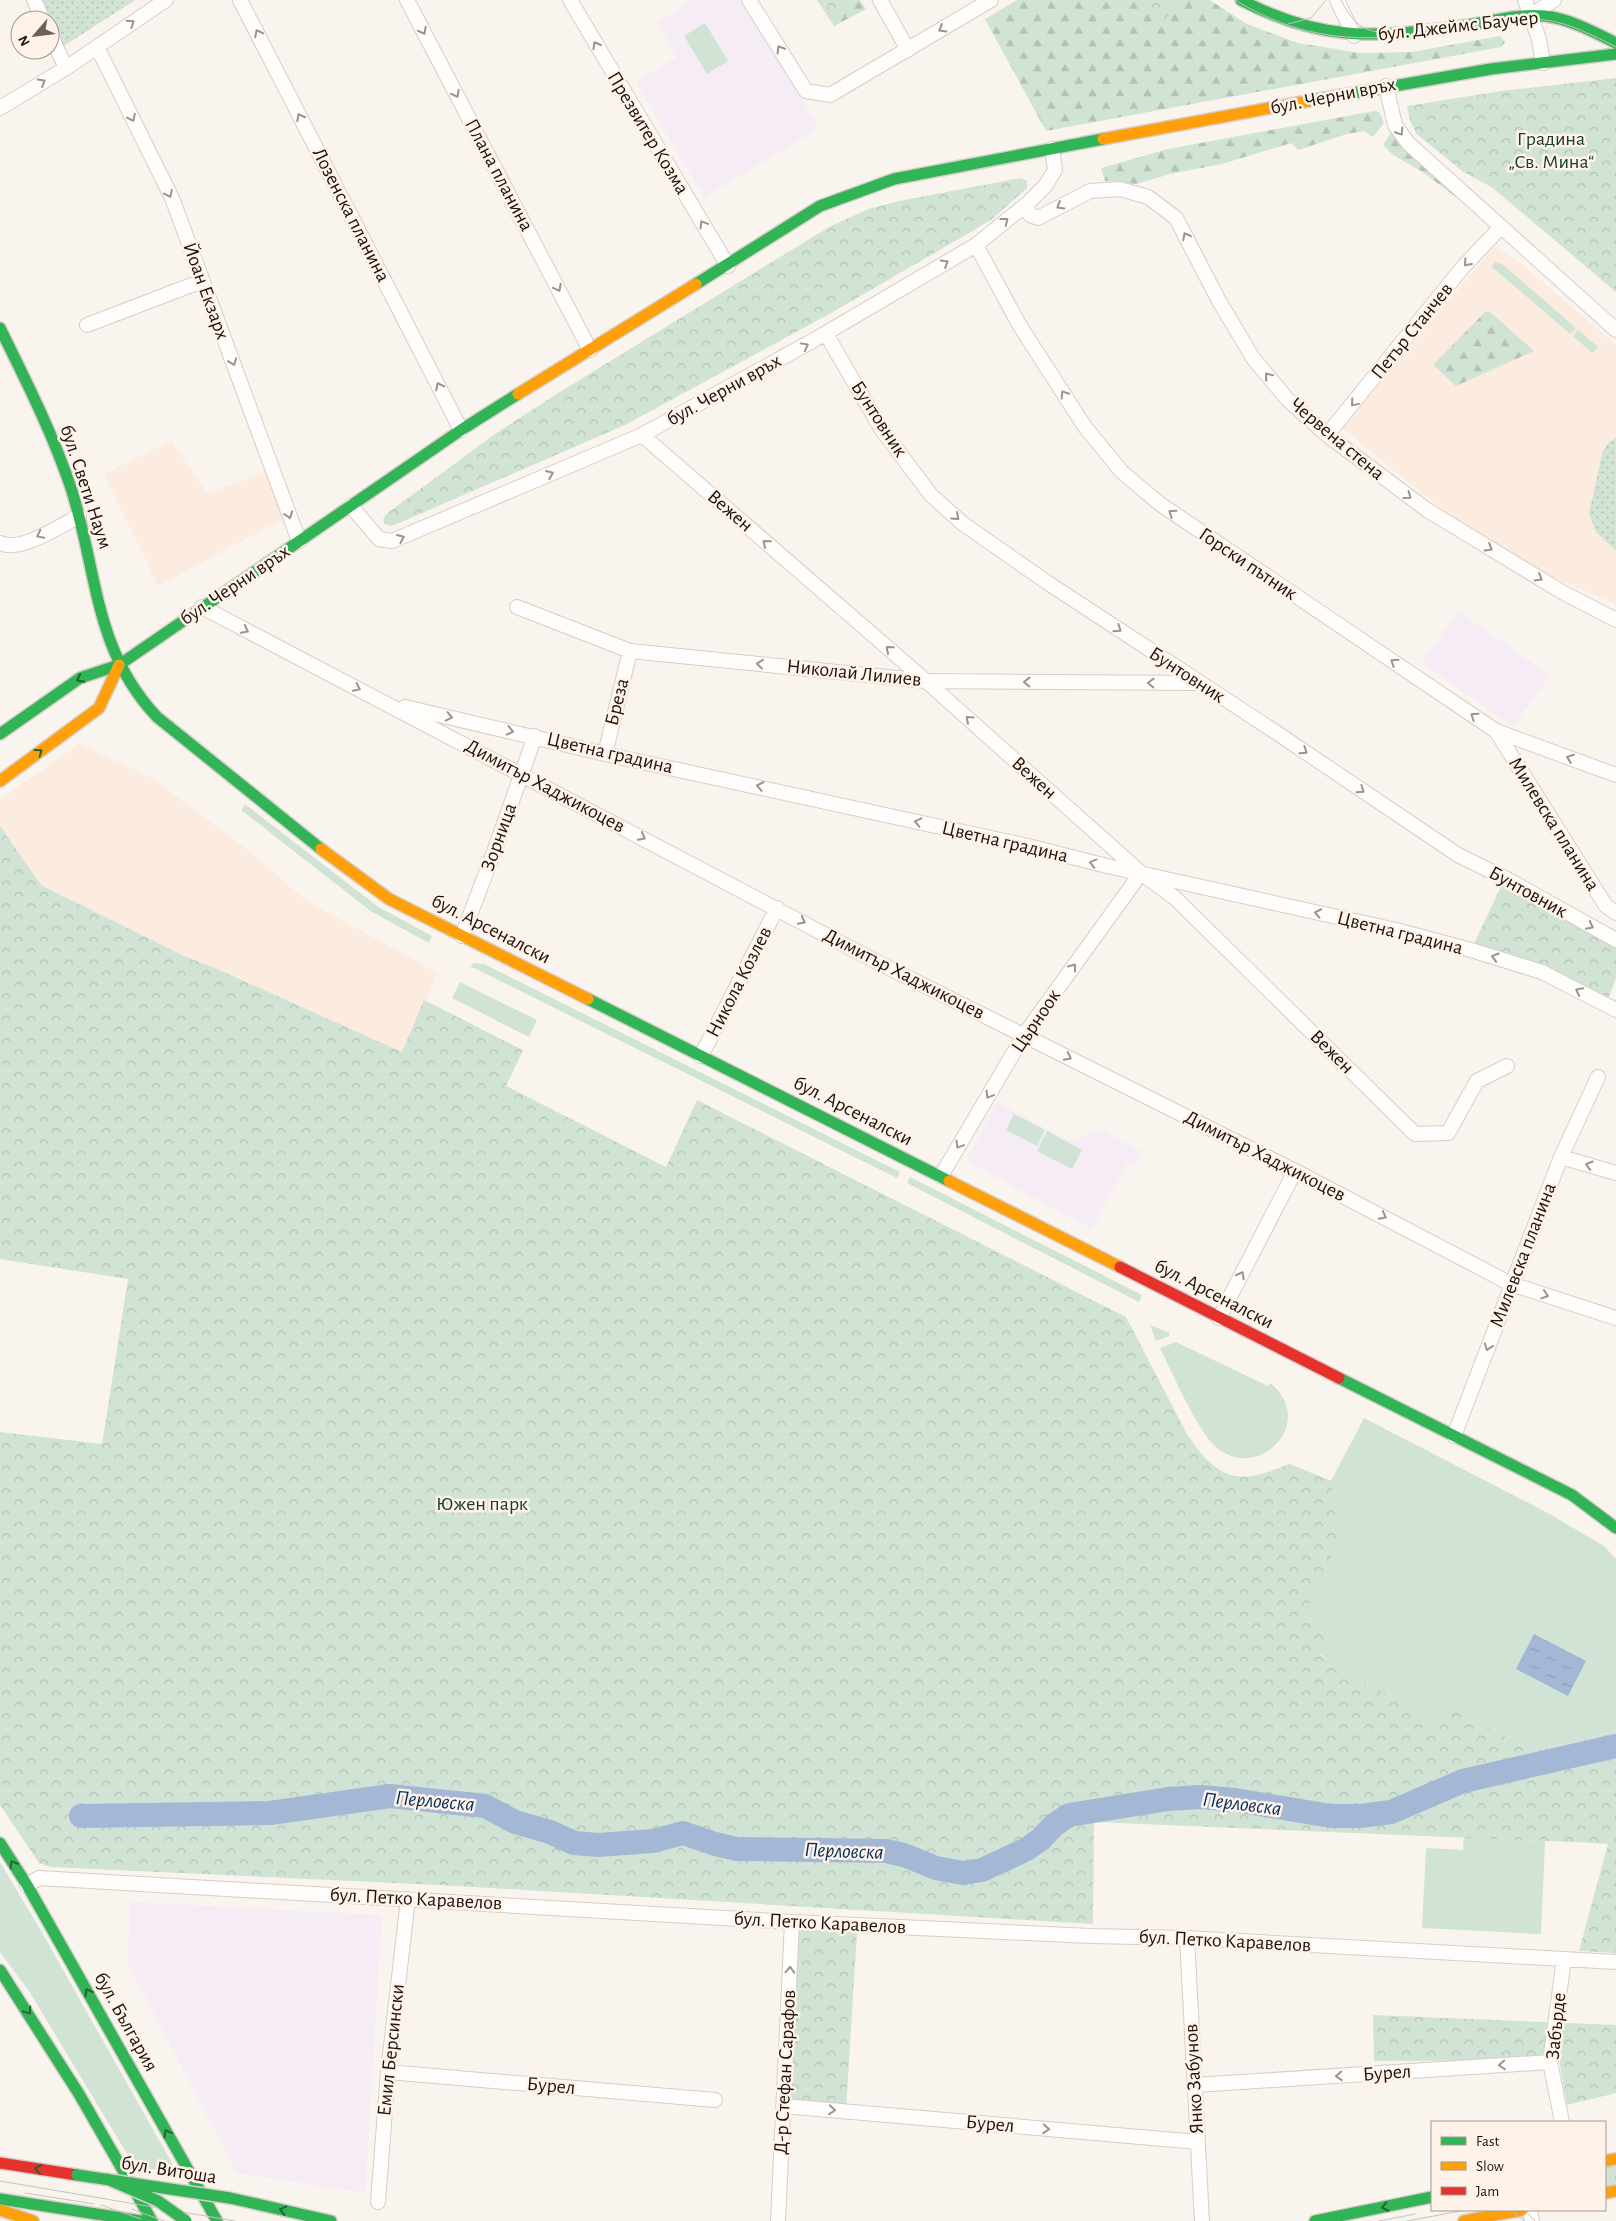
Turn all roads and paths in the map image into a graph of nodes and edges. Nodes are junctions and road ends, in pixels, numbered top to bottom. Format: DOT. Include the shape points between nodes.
graph roads {
  1 [pos="166,0"];
  2 [pos="240,0"];
  3 [pos="407,0"];
  4 [pos="570,0"];
  5 [pos="749,0"];
  6 [pos="880,0"];
  7 [pos="992,0"];
  8 [pos="1241,0"];
  9 [pos="1337,0"];
  10 [pos="1525,0"];
  11 [pos="1554,0"];
  12 [pos="1532,16"];
  13 [pos="1354,36"];
  14 [pos="1616,44"];
  15 [pos="97,47"];
  16 [pos="908,50"];
  17 [pos="1616,54"];
  18 [pos="60,55"];
  19 [pos="1543,63"];
  20 [pos="66,68"];
  21 [pos="1386,86"];
  22 [pos="0,108"];
  23 [pos="1052,150"];
  24 [pos="1028,203"];
  25 [pos="1500,228"];
  26 [pos="976,244"];
  27 [pos="728,266"];
  28 [pos="202,281"];
  29 [pos="87,326"];
  30 [pos="0,328"];
  31 [pos="1616,330"];
  32 [pos="826,334"];
  33 [pos="590,350"];
  34 [pos="461,430"];
  35 [pos="642,435"];
  36 [pos="1327,435"];
  37 [pos="351,506"];
  38 [pos="79,516"];
  39 [pos="299,541"];
  40 [pos="0,543"];
  41 [pos="202,607"];
  42 [pos="518,607"];
  43 [pos="1616,620"];
  44 [pos="630,651"];
  45 [pos="119,664"];
  46 [pos="926,681"];
  47 [pos="1199,684"];
  48 [pos="385,702"];
  49 [pos="1496,731"];
  50 [pos="0,734"];
  51 [pos="535,736"];
  52 [pos="605,754"];
  53 [pos="522,774"];
  54 [pos="1616,775"];
  55 [pos="0,781"];
  56 [pos="1141,873"];
  57 [pos="777,908"];
  58 [pos="1616,913"];
  59 [pos="462,936"];
  60 [pos="1616,940"];
  61 [pos="1616,1010"];
  62 [pos="1024,1035"];
  63 [pos="701,1056"];
  64 [pos="1507,1066"];
  65 [pos="1598,1077"];
  66 [pos="1561,1157"];
  67 [pos="1296,1171"];
  68 [pos="1616,1174"];
  69 [pos="941,1176"];
  70 [pos="1511,1284"];
  71 [pos="1219,1318"];
  72 [pos="1616,1318"];
  73 [pos="1454,1436"];
  74 [pos="1616,1528"];
  75 [pos="0,1843"];
  76 [pos="27,1885"];
  77 [pos="408,1899"];
  78 [pos="792,1922"];
  79 [pos="1186,1938"];
  80 [pos="1564,1958"];
  81 [pos="1616,1962"];
  82 [pos="0,1970"];
  83 [pos="1550,2062"];
  84 [pos="388,2072"];
  85 [pos="1195,2085"];
  86 [pos="715,2100"];
  87 [pos="783,2106"];
  88 [pos="1562,2121"];
  89 [pos="1198,2142"];
  90 [pos="0,2163"];
  91 [pos="107,2179"];
  92 [pos="1431,2197"];
  93 [pos="0,2199"];
  94 [pos="378,2202"];
  95 [pos="0,2210"];
  96 [pos="1517,2211"];
  97 [pos="33,2221"];
  98 [pos="141,2221"];
  99 [pos="152,2221"];
  100 [pos="186,2221"];
  101 [pos="218,2221"];
  102 [pos="331,2221"];
  103 [pos="778,2221"];
  104 [pos="1202,2221"];
  105 [pos="1314,2221"];
  106 [pos="1464,2221"];
  15 -- 1 [label="street, one-way"];
  34 -- 2 [label="street, Лозенска планина, one-way"];
  3 -- 33 [label="street, Плана планина, one-way"];
  27 -- 4 [label="street, Презвитер Козма, one-way"];
  16 -- 5 [label="street, one-way" via="830,95 806,91"];
  6 -- 16 [label="street"];
  7 -- 16 [label="street, one-way"];
  8 -- 13 [label="street, бул. Джеймс Баучер" via="1294,24"];
  9 -- 13 [label="street"];
  10 -- 12 [label="street"];
  11 -- 12 [label="street"];
  12 -- 13 [label="street, бул. Джеймс Баучер" via="1397,35"];
  12 -- 14 [label="street, бул. Джеймс Баучер" via="1563,20"];
  12 -- 19 [label="street" via="1540,39"];
  15 -- 20 [label="street"];
  15 -- 28 [label="street, Йоан Екзарх, one-way" via="172,198"];
  17 -- 19 [label="street, бул. Черни връх"];
  18 -- 20 [label="street"];
  19 -- 21 [label="street, бул. Черни връх"];
  22 -- 20 [label="street, one-way"];
  21 -- 23 [label="street, бул. Черни връх"];
  21 -- 25 [label="street, one-way" via="1395,125 1400,133"];
  23 -- 24 [label="street, бул. Черни връх" via="1055,170"];
  23 -- 27 [label="street, бул. Черни връх" via="894,179 855,192 820,206"];
  26 -- 24 [label="street, бул. Черни връх, one-way"];
  36 -- 24 [label="street, Червена стена, one-way" via="1287,399 1254,358 1218,301 1176,218 1148,197 1120,189 1090,191 1038,218 1030,215"];
  25 -- 31 [label="street"];
  25 -- 36 [label="street, Петър Станчев, one-way" via="1463,267"];
  32 -- 26 [label="street, бул. Черни връх, one-way"];
  49 -- 26 [label="street, Горски пътник, one-way" via="1160,504 1122,472 1085,427 1050,373 1020,326"];
  27 -- 33 [label="street, бул. Черни връх"];
  28 -- 29 [label="street"];
  28 -- 39 [label="street, Йоан Екзарх, one-way"];
  30 -- 38 [label="street, бул. Свети Наум" via="54,440"];
  35 -- 32 [label="street, бул. Черни връх, one-way"];
  32 -- 47 [label="street, Бунтовник, one-way" via="882,430 932,494 962,522"];
  33 -- 34 [label="street, бул. Черни връх"];
  34 -- 37 [label="street, бул. Черни връх"];
  37 -- 35 [label="street, бул. Черни връх, one-way" via="378,539 392,541"];
  46 -- 35 [label="street, Вежен, one-way"];
  36 -- 43 [label="street, Червена стена, one-way" via="1427,510 1562,592"];
  37 -- 39 [label="street, бул. Черни връх"];
  38 -- 40 [label="street, one-way" via="18,546"];
  38 -- 45 [label="street, бул. Свети Наум" via="104,620"];
  39 -- 41 [label="street, бул. Черни връх"];
  41 -- 45 [label="street, бул. Черни връх"];
  41 -- 48 [label="street, Димитър Хаджикоцев, one-way"];
  42 -- 44 [label="street, Николай Лилиев"];
  46 -- 44 [label="street, Николай Лилиев, one-way"];
  44 -- 52 [label="street, Бреза"];
  45 -- 50 [label="street, бул. Черни връх, one-way" via="80,678"];
  55 -- 45 [label="street, one-way" via="99,708"];
  45 -- 59 [label="street, бул. Арсеналски" via="135,694 150,712 241,787 389,899"];
  47 -- 46 [label="street, Николай Лилиев, one-way"];
  56 -- 46 [label="street, Вежен, one-way"];
  47 -- 60 [label="street, Бунтовник, one-way" via="1458,855"];
  48 -- 51 [label="street, Цветна градина, one-way"];
  48 -- 53 [label="street, Димитър Хаджикоцев"];
  54 -- 49 [label="street, Горски пътник, one-way"];
  49 -- 58 [label="street, Милевска планина" via="1606,906"];
  51 -- 52 [label="street, Цветна градина"];
  51 -- 53 [label="street, Зорница"];
  56 -- 52 [label="street, Цветна градина, one-way"];
  53 -- 57 [label="street, Димитър Хаджикоцев, one-way"];
  53 -- 59 [label="street, Зорница"];
  61 -- 56 [label="street, Цветна градина, one-way" via="1542,972 1471,950"];
  62 -- 56 [label="street, Църноок, one-way"];
  56 -- 64 [label="street, Вежен" via="1175,898 1415,1134 1448,1133 1477,1081"];
  57 -- 62 [label="street, Димитър Хаджикоцев, one-way"];
  57 -- 63 [label="street, Никола Козлев"];
  59 -- 63 [label="street, бул. Арсеналски"];
  62 -- 67 [label="street, Димитър Хаджикоцев, one-way"];
  62 -- 69 [label="street, Църноок, one-way"];
  63 -- 69 [label="street, бул. Арсеналски"];
  65 -- 66 [label="street, Милевска планина"];
  68 -- 66 [label="street, one-way"];
  66 -- 70 [label="street, Милевска планина"];
  67 -- 70 [label="street, Димитър Хаджикоцев, one-way"];
  71 -- 67 [label="street, one-way"];
  69 -- 71 [label="street, бул. Арсеналски"];
  70 -- 72 [label="street, Димитър Хаджикоцев, one-way"];
  70 -- 73 [label="street, Милевска планина, one-way"];
  71 -- 73 [label="street, бул. Арсеналски"];
  73 -- 74 [label="street, бул. Арсеналски" via="1572,1495"];
  76 -- 75 [label="street, бул. България, one-way"];
  76 -- 77 [label="street, бул. Петко Каравелов" via="39,1878"];
  101 -- 76 [label="street, бул. България, one-way"];
  77 -- 78 [label="street, бул. Петко Каравелов"];
  77 -- 84 [label="street, Емил Берсински"];
  78 -- 79 [label="street, бул. Петко Каравелов"];
  87 -- 78 [label="street, Д-р Стефан Сарафов, one-way"];
  79 -- 80 [label="street, бул. Петко Каравелов"];
  79 -- 85 [label="street, Янко Забунов"];
  80 -- 81 [label="street, бул. Петко Каравелов"];
  80 -- 83 [label="street, Забърде"];
  82 -- 99 [label="street, one-way" via="103,2131"];
  83 -- 85 [label="street, Бурел, one-way"];
  83 -- 88 [label="street, Забърде"];
  84 -- 86 [label="street, Бурел"];
  84 -- 94 [label="street, Емил Берсински"];
  85 -- 89 [label="street, Янко Забунов"];
  87 -- 89 [label="street, Бурел, one-way"];
  87 -- 103 [label="street, Д-р Стефан Сарафов"];
  89 -- 104 [label="street, Янко Забунов"];
  91 -- 90 [label="street, бул. Витоша, one-way, bridge"];
  91 -- 100 [label="street, bridge" via="158,2201"];
  102 -- 91 [label="street, бул. Витоша, one-way, bridge" via="230,2198"];
  92 -- 105 [label="street, one-way"];
  93 -- 98 [label="street"];
  95 -- 97 [label="street"];
  96 -- 106 [label="street"];
}
